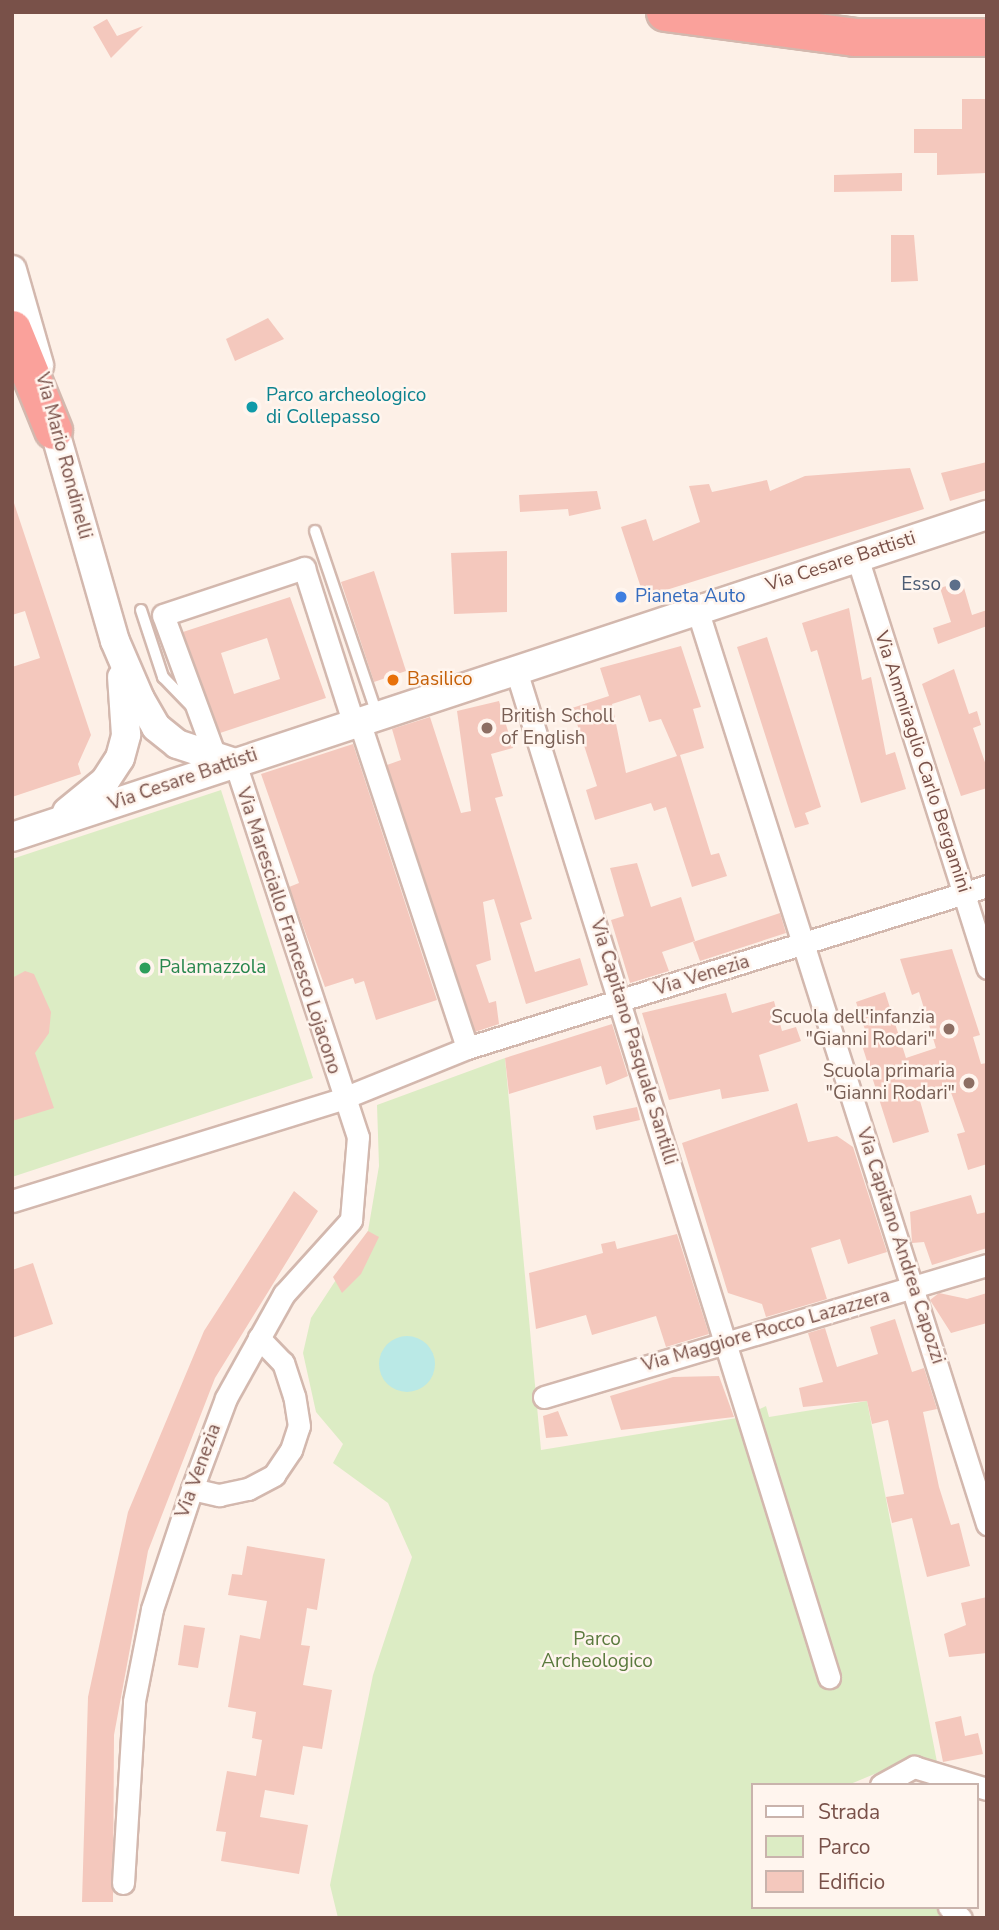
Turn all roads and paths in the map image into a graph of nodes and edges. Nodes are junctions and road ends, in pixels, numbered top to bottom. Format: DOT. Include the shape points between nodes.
graph roads {
  1 [pos="665,12"];
  2 [pos="892,12"];
  3 [pos="936,12"];
  4 [pos="987,37"];
  5 [pos="12,270"];
  6 [pos="12,330"];
  7 [pos="53,430"];
  8 [pos="987,515"];
  9 [pos="315,531"];
  10 [pos="857,557"];
  11 [pos="697,609"];
  12 [pos="141,610"];
  13 [pos="115,641"];
  14 [pos="515,667"];
  15 [pos="195,709"];
  16 [pos="363,719"];
  17 [pos="225,761"];
  18 [pos="45,827"];
  19 [pos="12,837"];
  20 [pos="987,886"];
  21 [pos="965,893"];
  22 [pos="804,944"];
  23 [pos="987,968"];
  24 [pos="620,1001"];
  25 [pos="467,1048"];
  26 [pos="341,1099"];
  27 [pos="12,1201"];
  28 [pos="987,1265"];
  29 [pos="914,1288"];
  30 [pos="259,1338"];
  31 [pos="727,1341"];
  32 [pos="544,1397"];
  33 [pos="192,1489"];
  34 [pos="987,1524"];
  35 [pos="828,1677"];
  36 [pos="885,1783"];
  37 [pos="967,1783"];
  38 [pos="123,1882"];
  1 -- 4 [label="highway" via="854,37"];
  2 -- 3 [label="highway"];
  5 -- 7 [label="main road, Via Mario Rondinelli"];
  6 -- 7 [label="highway"];
  7 -- 13 [label="main road, Via Mario Rondinelli"];
  8 -- 10 [label="main road, Via Cesare Battisti"];
  9 -- 16 [label="lane"];
  10 -- 11 [label="main road, Via Cesare Battisti"];
  10 -- 21 [label="street, Via Ammiraglio Carlo Bergamini"];
  11 -- 14 [label="main road, Via Cesare Battisti"];
  11 -- 22 [label="street, Via Capitano Andrea Capozzi"];
  12 -- 15 [label="lane" via="163,677"];
  13 -- 17 [label="main road, Via Mario Rondinelli" via="156,727 177,744"];
  13 -- 18 [label="main road, Via Mario Rondinelli" via="126,703 120,758 85,800"];
  14 -- 16 [label="main road, Via Cesare Battisti"];
  14 -- 24 [label="street, Via Capitano Pasquale Santilli"];
  15 -- 16 [label="street, Via Cesare Battisti" via="163,615 304,568"];
  15 -- 17 [label="street, Via Cesare Battisti"];
  16 -- 17 [label="main road, Via Cesare Battisti"];
  16 -- 25 [label="street"];
  17 -- 18 [label="main road, Via Cesare Battisti"];
  17 -- 26 [label="street, Via Maresciallo Francesco Lojacono"];
  18 -- 19 [label="main road, Via Cesare Battisti"];
  20 -- 21 [label="street, Via Venezia"];
  21 -- 22 [label="street, Via Venezia"];
  21 -- 23 [label="street, Via Ammiraglio Carlo Bergamini"];
  22 -- 24 [label="street, Via Venezia"];
  22 -- 29 [label="street, Via Capitano Andrea Capozzi"];
  24 -- 25 [label="street, Via Venezia"];
  24 -- 31 [label="street, Via Capitano Pasquale Santilli"];
  25 -- 26 [label="street, Via Venezia"];
  26 -- 27 [label="street, Via Venezia"];
  26 -- 30 [label="street, Via Venezia" via="358,1137 351,1220 284,1294"];
  28 -- 29 [label="street, Via Maggiore Rocco Lazazzera"];
  29 -- 31 [label="street, Via Maggiore Rocco Lazazzera"];
  29 -- 34 [label="street, Via Capitano Andrea Capozzi"];
  30 -- 33 [label="street, Via Venezia" via="226,1398"];
  30 -- 33 [label="street" via="283,1363 294,1396 299,1426 291,1450 274,1475 248,1489 219,1495"];
  31 -- 32 [label="street, Via Maggiore Rocco Lazazzera"];
  31 -- 35 [label="street, Via Capitano Pasquale Santilli"];
  33 -- 38 [label="street, Via Venezia" via="152,1609 134,1700"];
  36 -- 37 [label="street" via="914,1767"];
}
